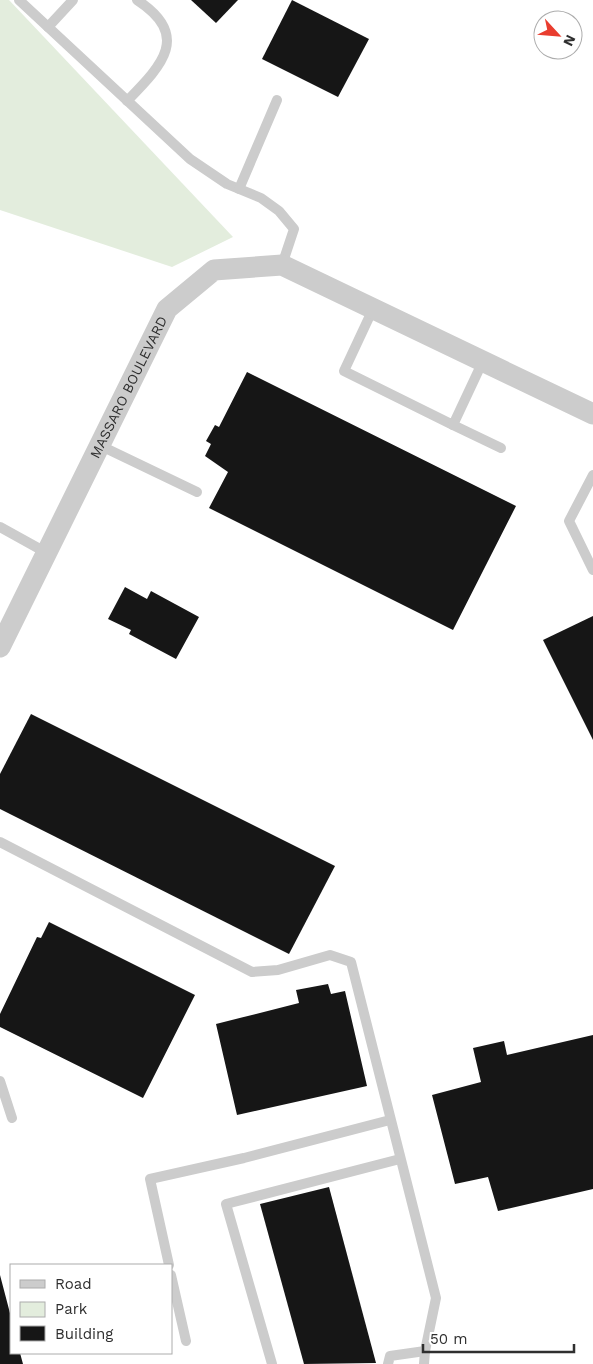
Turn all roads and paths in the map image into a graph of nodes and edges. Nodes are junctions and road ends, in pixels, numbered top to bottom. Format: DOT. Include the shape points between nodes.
graph roads {
  1 [pos="19,0"];
  2 [pos="73,0"];
  3 [pos="137,0"];
  4 [pos="48,27"];
  5 [pos="277,100"];
  6 [pos="127,101"];
  7 [pos="239,189"];
  8 [pos="282,265"];
  9 [pos="373,309"];
  10 [pos="483,361"];
  11 [pos="593,414"];
  12 [pos="453,425"];
  13 [pos="99,445"];
  14 [pos="500,448"];
  15 [pos="593,475"];
  16 [pos="197,492"];
  17 [pos="0,527"];
  18 [pos="47,553"];
  19 [pos="593,570"];
  20 [pos="0,647"];
  21 [pos="0,842"];
  22 [pos="0,1081"];
  23 [pos="12,1118"];
  24 [pos="390,1120"];
  25 [pos="400,1159"];
  26 [pos="169,1264"];
  27 [pos="172,1279"];
  28 [pos="186,1341"];
  29 [pos="425,1351"];
  30 [pos="272,1364"];
  31 [pos="388,1364"];
  32 [pos="424,1364"];
  1 -- 4 [label="lane"];
  2 -- 4 [label="lane"];
  3 -- 6 [label="lane" via="157,17 166,30 167,48 158,66"];
  4 -- 6 [label="lane"];
  5 -- 7 [label="lane"];
  6 -- 7 [label="lane" via="190,159"];
  7 -- 8 [label="lane" via="279,211 294,229"];
  8 -- 9 [label="street"];
  8 -- 13 [label="street, MASSARO BOULEVARD" via="214,270 167,308"];
  9 -- 10 [label="street"];
  9 -- 12 [label="lane" via="344,371"];
  10 -- 11 [label="street"];
  10 -- 12 [label="lane"];
  12 -- 14 [label="lane"];
  13 -- 16 [label="lane"];
  13 -- 18 [label="street, MASSARO BOULEVARD"];
  15 -- 19 [label="lane" via="569,521"];
  17 -- 18 [label="lane"];
  18 -- 20 [label="street, MASSARO BOULEVARD"];
  21 -- 24 [label="lane" via="252,972 278,970 330,955 351,962"];
  22 -- 23 [label="lane"];
  24 -- 25 [label="lane"];
  24 -- 26 [label="lane" via="150,1179"];
  25 -- 29 [label="lane" via="436,1298"];
  25 -- 30 [label="lane" via="226,1204"];
  27 -- 28 [label="lane"];
  29 -- 31 [label="lane" via="390,1356"];
  29 -- 32 [label="lane"];
}
